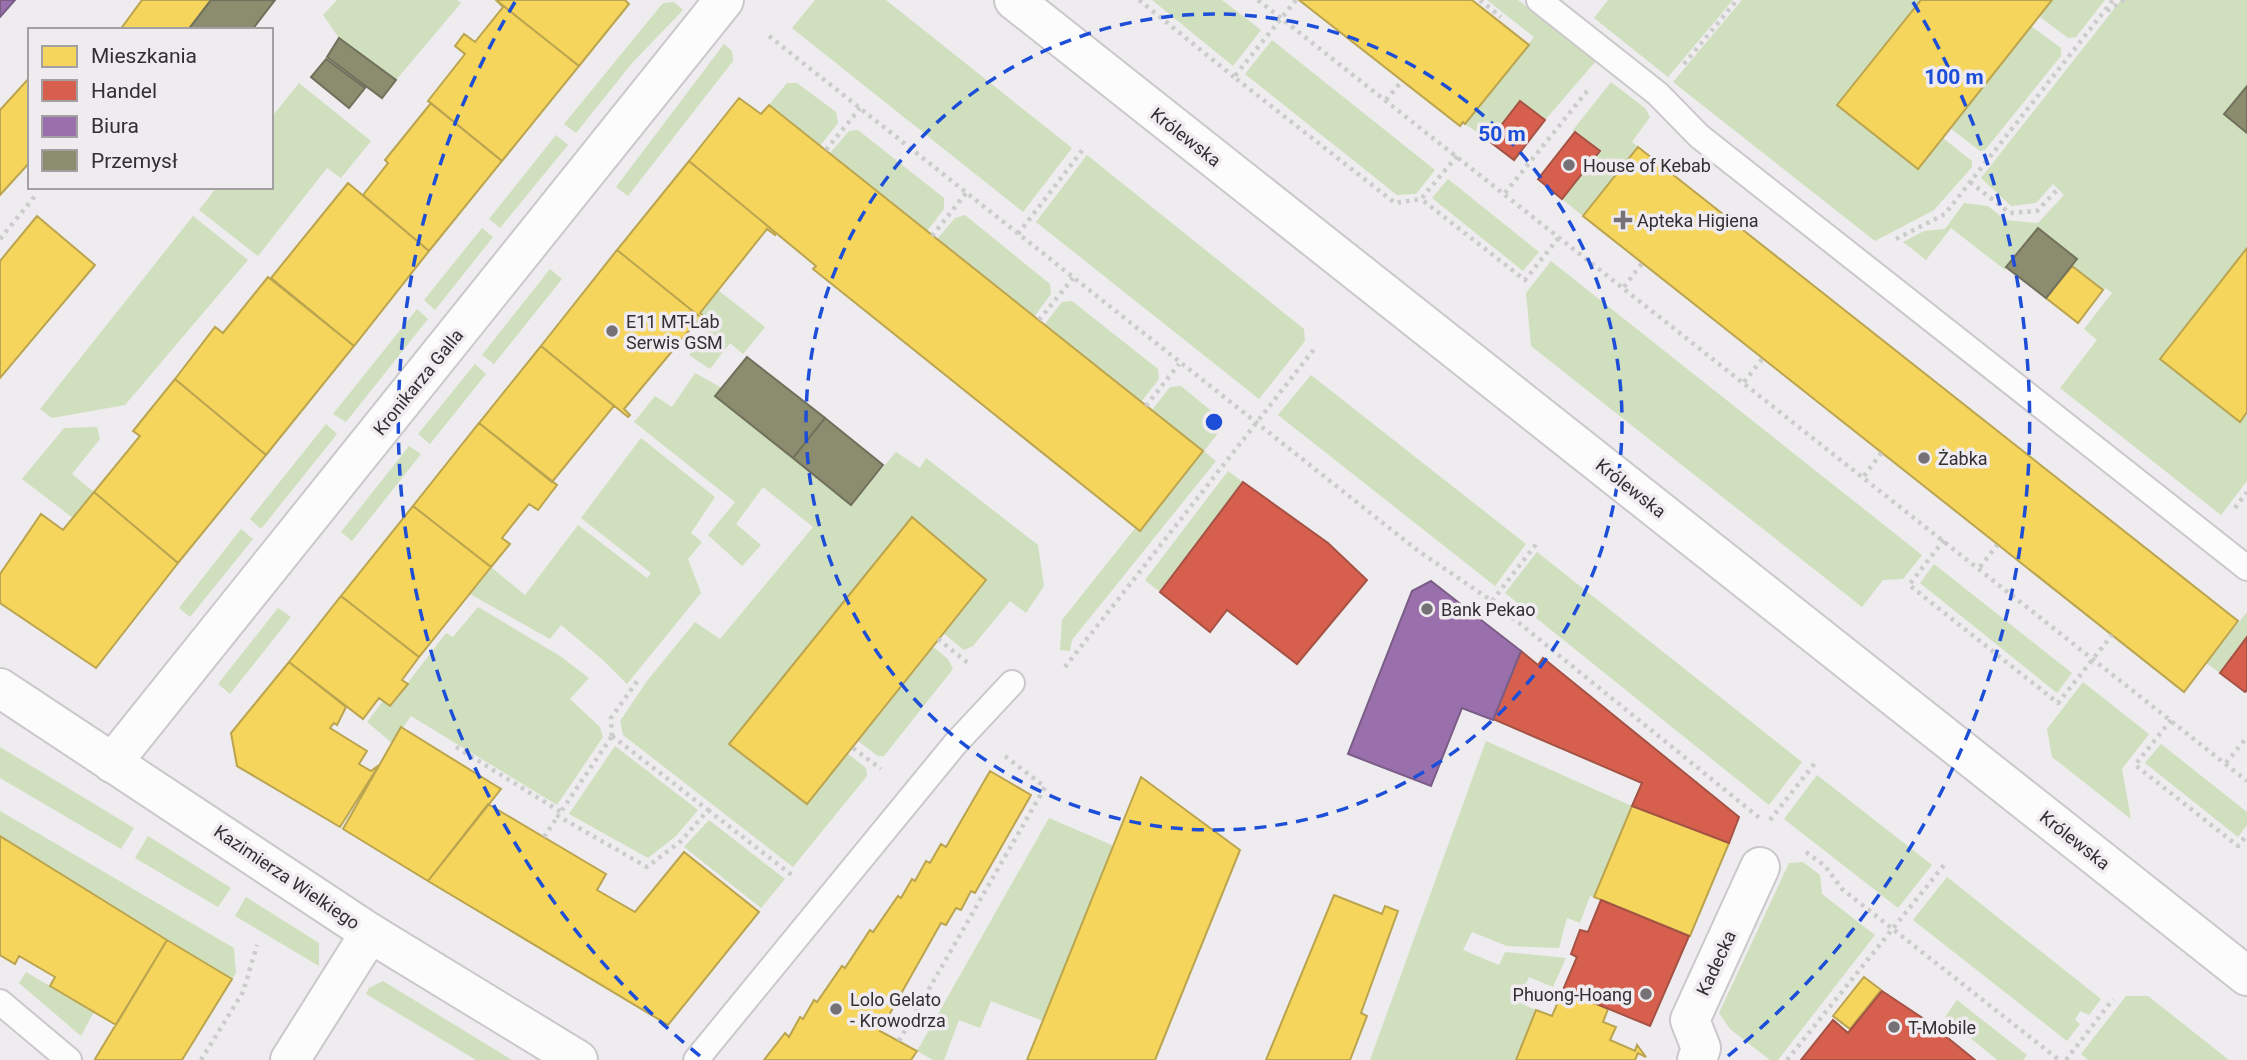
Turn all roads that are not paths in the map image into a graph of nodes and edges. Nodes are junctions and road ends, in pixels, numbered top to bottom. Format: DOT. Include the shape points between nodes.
graph roads {
  1 [pos="724,0"];
  2 [pos="1014,0"];
  3 [pos="1539,0"];
  4 [pos="2247,568"];
  5 [pos="1012,683"];
  6 [pos="0,688"];
  7 [pos="112,763"];
  8 [pos="1760,867"];
  9 [pos="370,933"];
  10 [pos="2247,976"];
  11 [pos="0,1002"];
  12 [pos="1706,1056"];
  13 [pos="69,1060"];
  14 [pos="290,1060"];
  15 [pos="578,1060"];
  16 [pos="696,1060"];
  1 -- 7 [label="street, Kronikarza Galla"];
  2 -- 10 [label="street, Królewska"];
  3 -- 4 [label="lane" via="1658,94 1699,136"];
  5 -- 16 [label="lane" via="969,728"];
  6 -- 7 [label="street, Kazimierza Wielkiego"];
  7 -- 9 [label="street, Kazimierza Wielkiego"];
  8 -- 12 [label="street, Kadecka" via="1690,1020"];
  9 -- 14 [label="street"];
  9 -- 15 [label="street, Kazimierza Wielkiego"];
  11 -- 13 [label="lane"];
}
